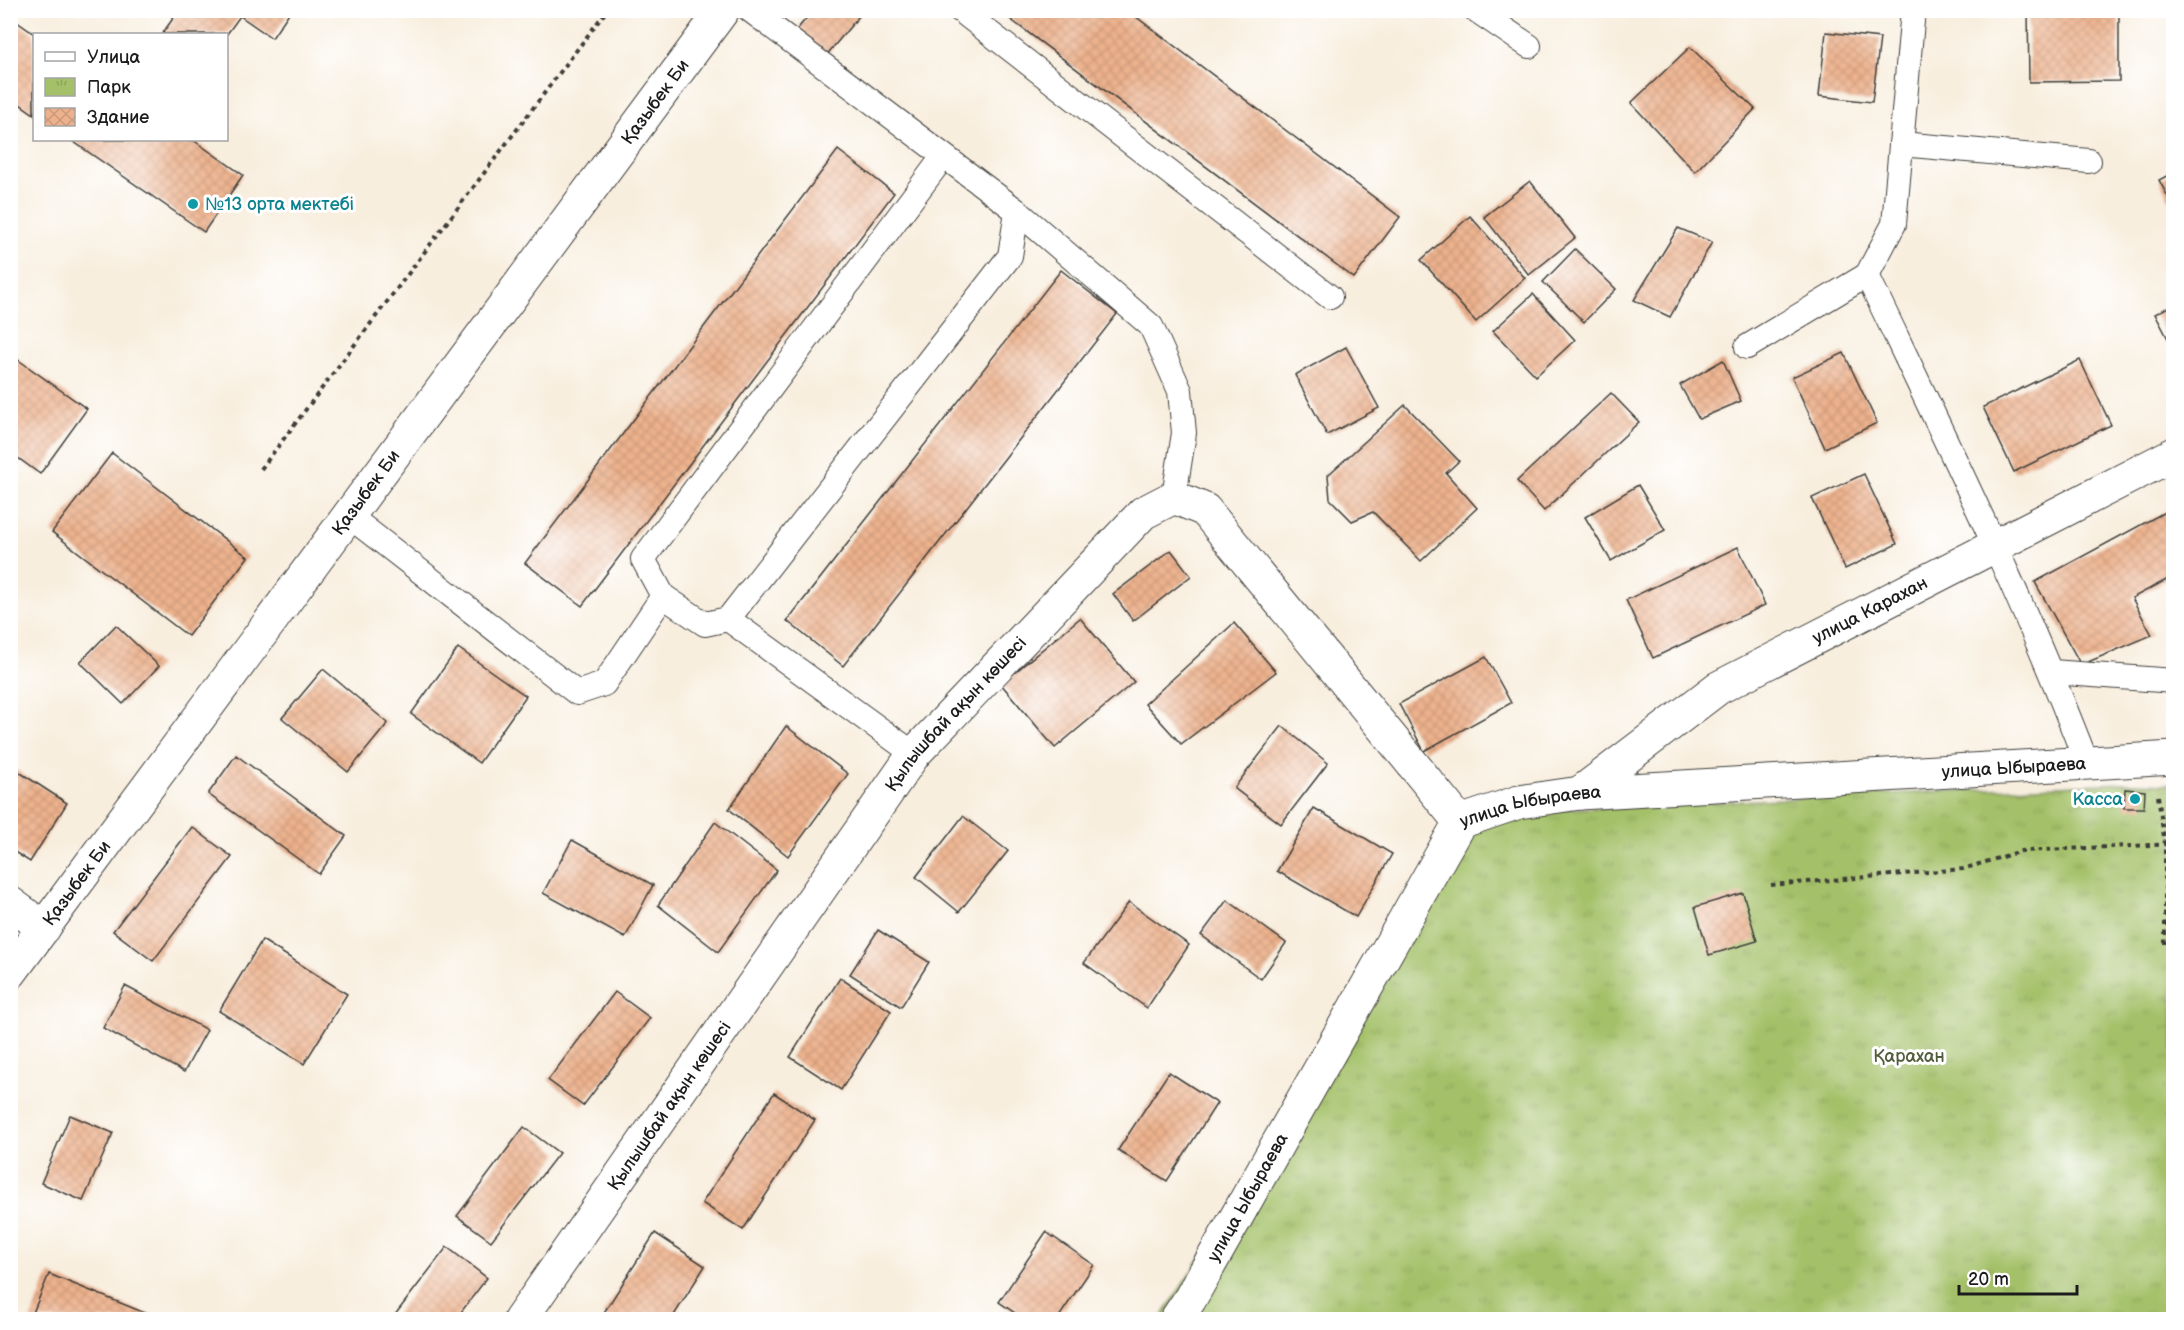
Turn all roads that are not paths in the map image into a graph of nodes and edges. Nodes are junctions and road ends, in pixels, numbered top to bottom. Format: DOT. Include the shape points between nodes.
graph roads {
  1 [pos="723,10"];
  2 [pos="750,10"];
  3 [pos="960,10"];
  4 [pos="1476,10"];
  5 [pos="1914,10"];
  6 [pos="1529,46"];
  7 [pos="1901,144"];
  8 [pos="943,157"];
  9 [pos="2089,161"];
  10 [pos="1017,211"];
  11 [pos="1867,275"];
  12 [pos="1330,297"];
  13 [pos="1747,347"];
  14 [pos="2174,454"];
  15 [pos="1174,497"];
  16 [pos="349,516"];
  17 [pos="1995,546"];
  18 [pos="663,596"];
  19 [pos="728,619"];
  20 [pos="2052,672"];
  21 [pos="2174,681"];
  22 [pos="914,754"];
  23 [pos="2174,758"];
  24 [pos="2087,764"];
  25 [pos="1580,793"];
  26 [pos="1460,822"];
  27 [pos="10,903"];
  28 [pos="44,928"];
  29 [pos="10,973"];
  30 [pos="520,1320"];
  31 [pos="1176,1320"];
  1 -- 16 [label="street, Қазыбек Би"];
  2 -- 8 [label="lane"];
  3 -- 12 [label="lane"];
  4 -- 6 [label="lane"];
  5 -- 7 [label="lane"];
  7 -- 9 [label="lane"];
  7 -- 11 [label="lane" via="1894,224"];
  8 -- 10 [label="lane"];
  8 -- 18 [label="lane" via="643,560"];
  10 -- 15 [label="lane" via="1151,326 1180,391 1184,433"];
  10 -- 19 [label="lane" via="1010,256"];
  11 -- 13 [label="lane"];
  11 -- 17 [label="lane"];
  14 -- 17 [label="street, улица Карахан"];
  15 -- 22 [label="street, Қылышбай ақын көшесі" via="1143,513"];
  15 -- 26 [label="street" via="1205,510"];
  16 -- 18 [label="lane" via="577,693 604,684"];
  16 -- 28 [label="street, Қазыбек Би"];
  17 -- 20 [label="lane"];
  17 -- 25 [label="street, улица Карахан" via="1718,688"];
  18 -- 19 [label="lane" via="705,624"];
  19 -- 22 [label="lane"];
  20 -- 21 [label="lane"];
  20 -- 24 [label="lane"];
  22 -- 30 [label="street, Қылышбай ақын көшесі"];
  23 -- 24 [label="street, улица Ыбыраева"];
  24 -- 25 [label="street, улица Ыбыраева"];
  25 -- 26 [label="street, улица Ыбыраева" via="1520,802"];
  26 -- 31 [label="street, улица Ыбыраева"];
  27 -- 28 [label="street"];
  28 -- 29 [label="street, Қазыбек Би"];
}
